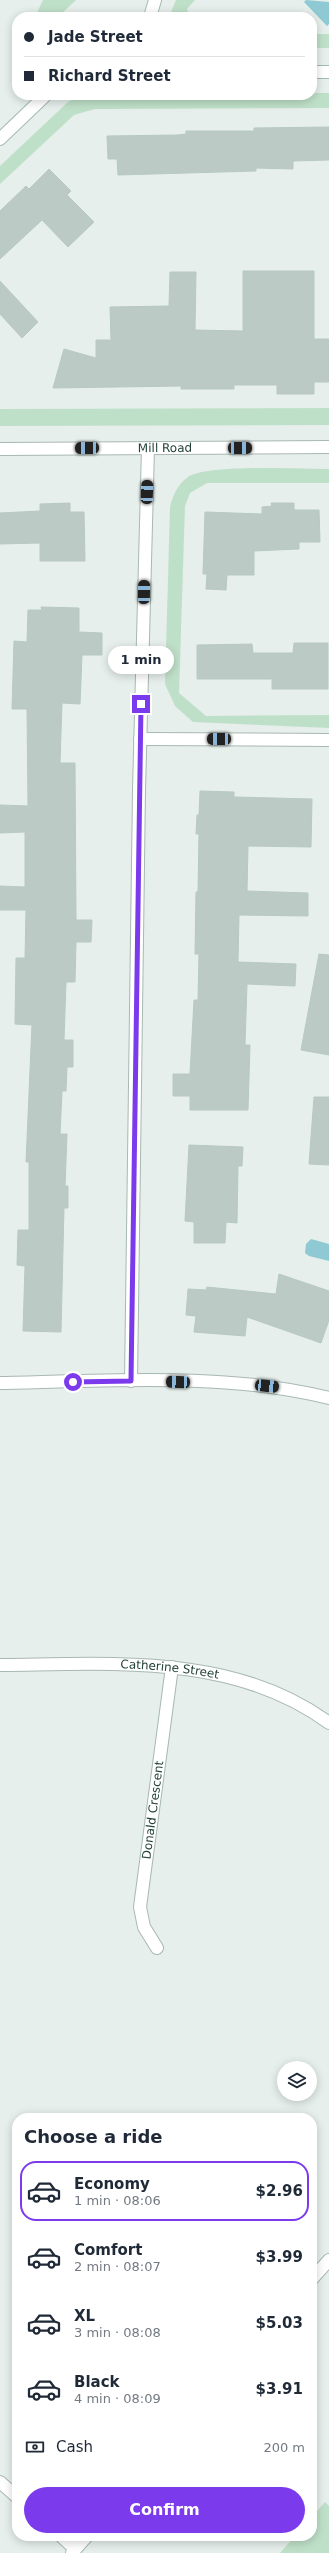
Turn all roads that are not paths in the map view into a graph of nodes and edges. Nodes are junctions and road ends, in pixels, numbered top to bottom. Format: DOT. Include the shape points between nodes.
graph roads {
  1 [pos="155,0"];
  2 [pos="151,12"];
  3 [pos="317,72"];
  4 [pos="329,72"];
  5 [pos="41,100"];
  6 [pos="0,139"];
  7 [pos="329,447"];
  8 [pos="148,448"];
  9 [pos="0,449"];
  10 [pos="140,739"];
  11 [pos="329,740"];
  12 [pos="131,1381"];
  13 [pos="0,1383"];
  14 [pos="329,1398"];
  15 [pos="0,1665"];
  16 [pos="172,1667"];
  17 [pos="329,1723"];
  18 [pos="157,1948"];
  19 [pos="329,2260"];
  20 [pos="317,2273"];
  21 [pos="0,2482"];
  22 [pos="12,2493"];
  23 [pos="65,2541"];
  24 [pos="82,2541"];
  25 [pos="73,2551"];
  1 -- 2 [label="street"];
  3 -- 4 [label="street"];
  5 -- 6 [label="street"];
  7 -- 8 [label="street, Mill Road"];
  8 -- 9 [label="street, Mill Road"];
  8 -- 10 [label="street"];
  10 -- 11 [label="street"];
  10 -- 12 [label="street"];
  12 -- 13 [label="street"];
  12 -- 14 [label="street" via="242,1384 293,1389"];
  15 -- 16 [label="street, Catherine Street" via="137,1664"];
  16 -- 17 [label="street, Catherine Street" via="251,1683 287,1696"];
  16 -- 18 [label="street, Donald Crescent" via="140,1907 144,1927"];
  19 -- 20 [label="street"];
  21 -- 22 [label="street"];
  23 -- 25 [label="street"];
  24 -- 25 [label="street"];
}
